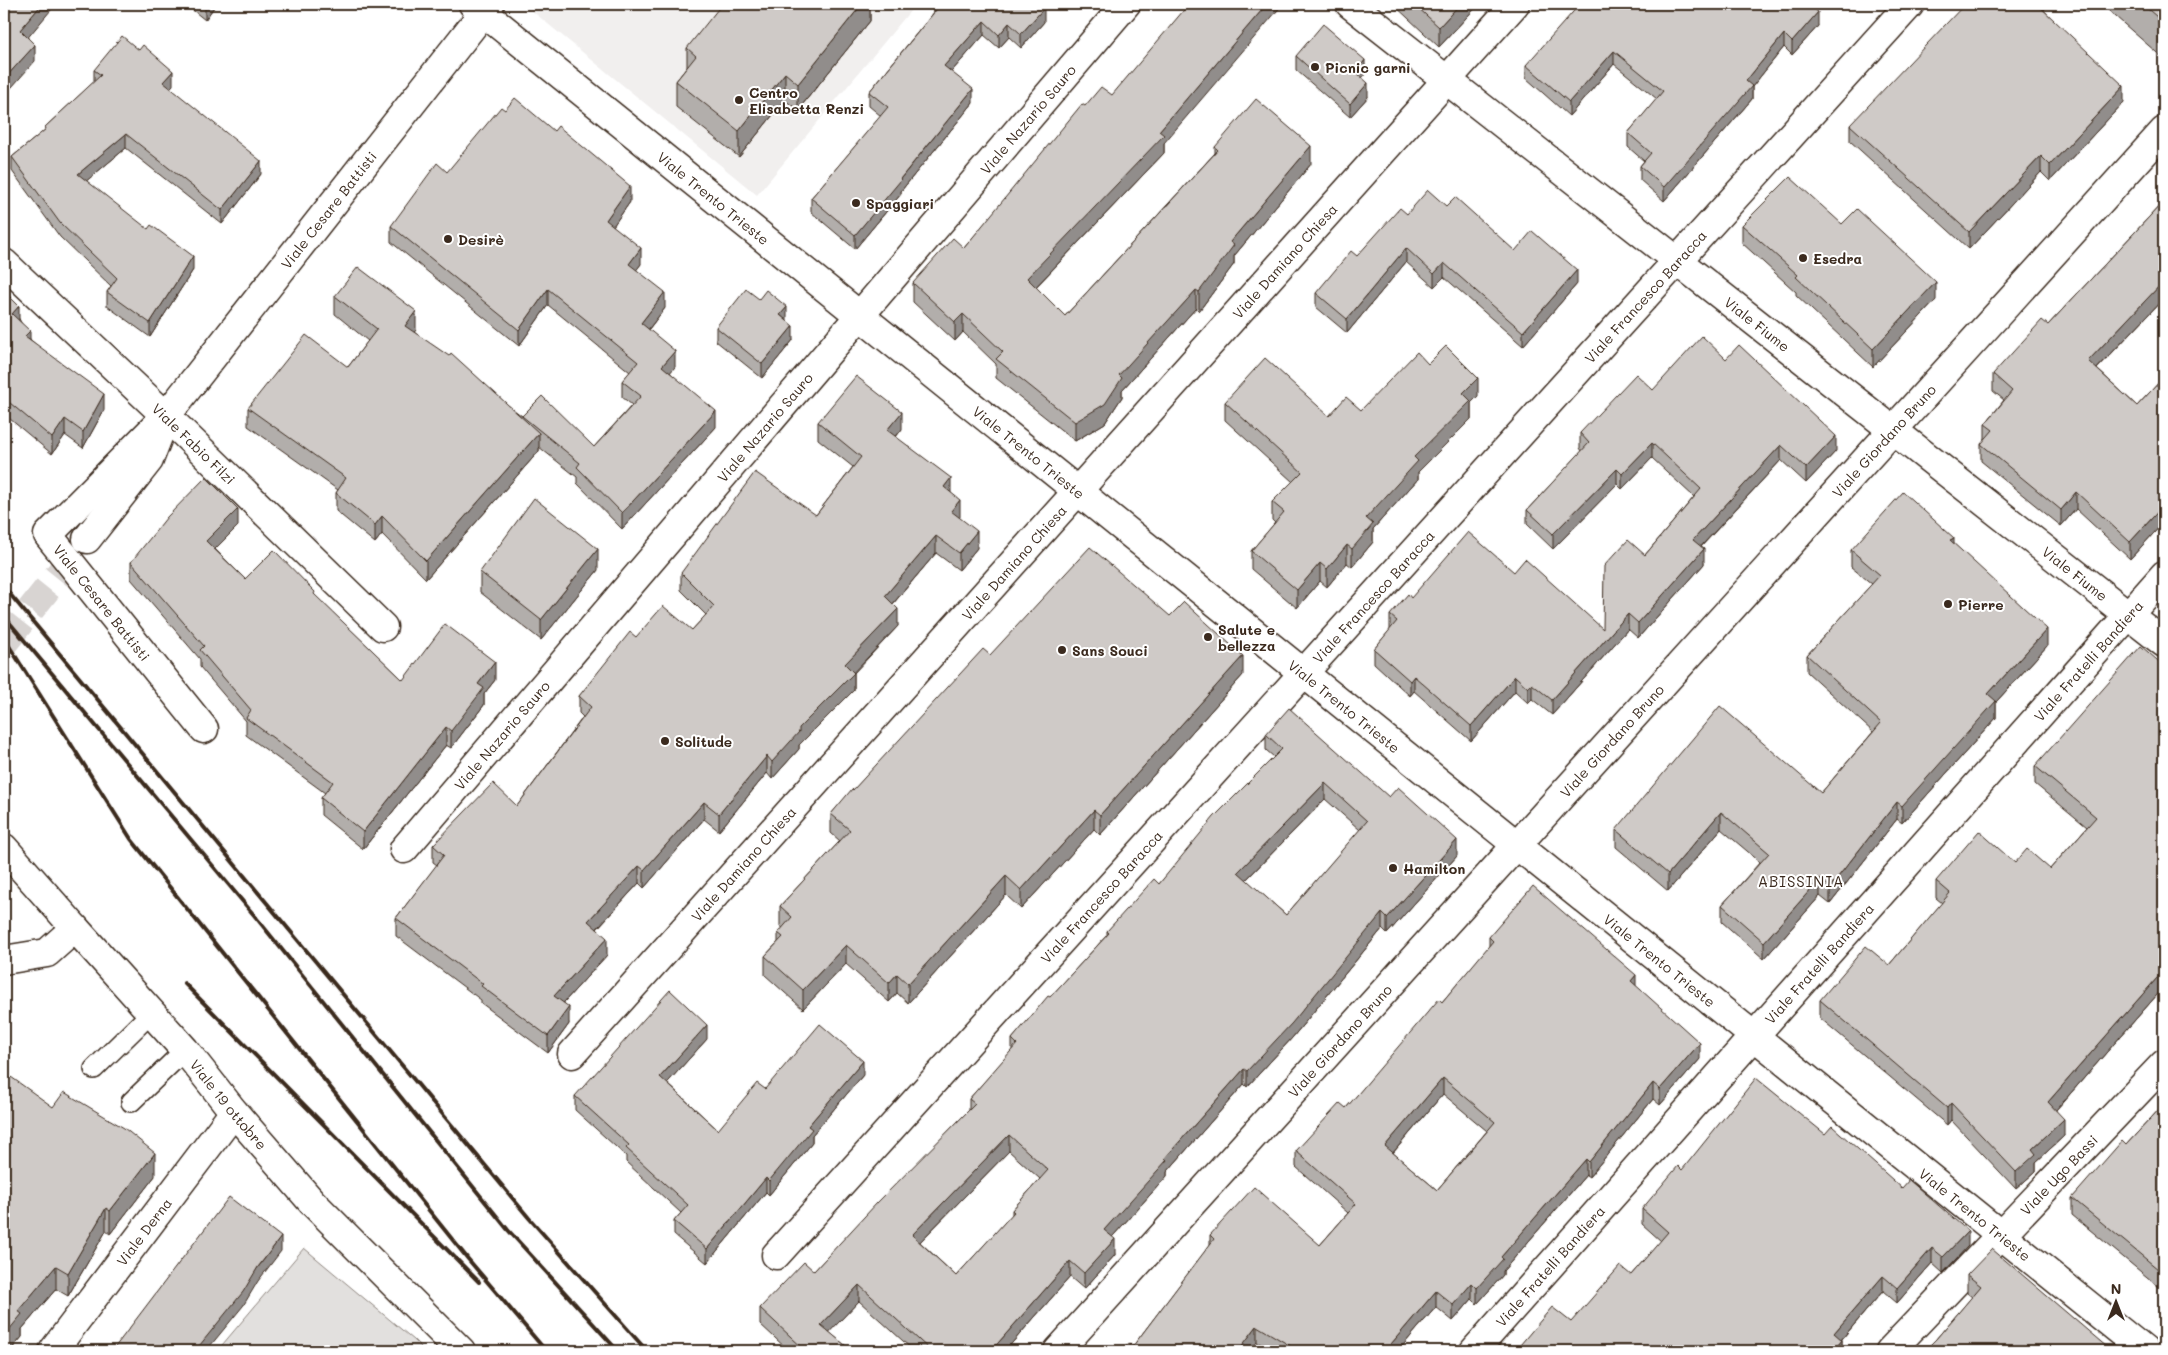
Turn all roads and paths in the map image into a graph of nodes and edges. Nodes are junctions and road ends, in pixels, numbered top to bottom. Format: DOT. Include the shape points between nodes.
graph roads {
  1 [pos="1126,4"];
  2 [pos="1350,4"];
  3 [pos="1516,4"];
  4 [pos="1910,4"];
  5 [pos="482,6"];
  6 [pos="1447,80"];
  7 [pos="2164,131"];
  8 [pos="1677,261"];
  9 [pos="4,263"];
  10 [pos="860,315"];
  11 [pos="166,416"];
  12 [pos="1893,431"];
  13 [pos="1078,491"];
  14 [pos="87,539"];
  15 [pos="2164,575"];
  16 [pos="2129,615"];
  17 [pos="383,627"];
  18 [pos="2164,644"];
  19 [pos="1304,673"];
  20 [pos="204,730"];
  21 [pos="1517,845"];
  22 [pos="4,848"];
  23 [pos="404,850"];
  24 [pos="75,928"];
  25 [pos="4,960"];
  26 [pos="152,1012"];
  27 [pos="1754,1036"];
  28 [pos="185,1050"];
  29 [pos="572,1054"];
  30 [pos="2164,1064"];
  31 [pos="94,1069"];
  32 [pos="131,1102"];
  33 [pos="234,1112"];
  34 [pos="2001,1235"];
  35 [pos="776,1255"];
  36 [pos="53,1351"];
  37 [pos="461,1351"];
  38 [pos="1058,1351"];
  39 [pos="1474,1351"];
  40 [pos="1890,1351"];
  41 [pos="2145,1351"];
  1 -- 10 [label="street, Viale Nazario Sauro"];
  2 -- 6 [label="street, Viale Fiume"];
  3 -- 6 [label="street, Viale Damiano Chiesa"];
  4 -- 8 [label="street, Viale Francesco Baracca"];
  5 -- 10 [label="street, Viale Trento Trieste"];
  5 -- 11 [label="street, Viale Cesare Battisti"];
  6 -- 8 [label="street, Viale Fiume"];
  6 -- 13 [label="street, Viale Damiano Chiesa"];
  7 -- 12 [label="street, Viale Giordano Bruno"];
  8 -- 12 [label="street, Viale Fiume"];
  8 -- 19 [label="street, Viale Francesco Baracca"];
  9 -- 11 [label="street, Viale Fabio Filzi"];
  10 -- 13 [label="street, Viale Trento Trieste"];
  10 -- 23 [label="street, Viale Nazario Sauro"];
  11 -- 14 [label="street, Viale Cesare Battisti" via="149,460"];
  11 -- 17 [label="street, Viale Fabio Filzi"];
  11 -- 20 [label="street, Viale Cesare Battisti" via="48,534"];
  12 -- 16 [label="street, Viale Fiume"];
  12 -- 21 [label="street, Viale Giordano Bruno"];
  13 -- 19 [label="street, Viale Trento Trieste"];
  13 -- 29 [label="street, Viale Damiano Chiesa"];
  15 -- 16 [label="street, Viale Fratelli Bandiera"];
  16 -- 18 [label="street, Viale Fiume"];
  16 -- 27 [label="street, Viale Fratelli Bandiera"];
  19 -- 21 [label="street, Viale Trento Trieste"];
  19 -- 35 [label="street, Viale Francesco Baracca"];
  21 -- 27 [label="street, Viale Trento Trieste"];
  21 -- 38 [label="street, Viale Giordano Bruno"];
  22 -- 24 [label="street, Viale 19 ottobre"];
  24 -- 25 [label="street" via="47,953"];
  24 -- 26 [label="street, Viale 19 ottobre"];
  26 -- 28 [label="street, Viale 19 ottobre"];
  26 -- 31 [label="lane"];
  27 -- 34 [label="street, Viale Trento Trieste"];
  27 -- 39 [label="street, Viale Fratelli Bandiera"];
  28 -- 32 [label="lane"];
  28 -- 33 [label="street, Viale 19 ottobre"];
  30 -- 34 [label="street, Viale Ugo Bassi"];
  33 -- 36 [label="street, Viale Derna"];
  33 -- 37 [label="street, Viale 19 ottobre" via="312,1202"];
  34 -- 40 [label="street, Viale Ugo Bassi"];
  34 -- 41 [label="street, Viale Trento Trieste"];
}
